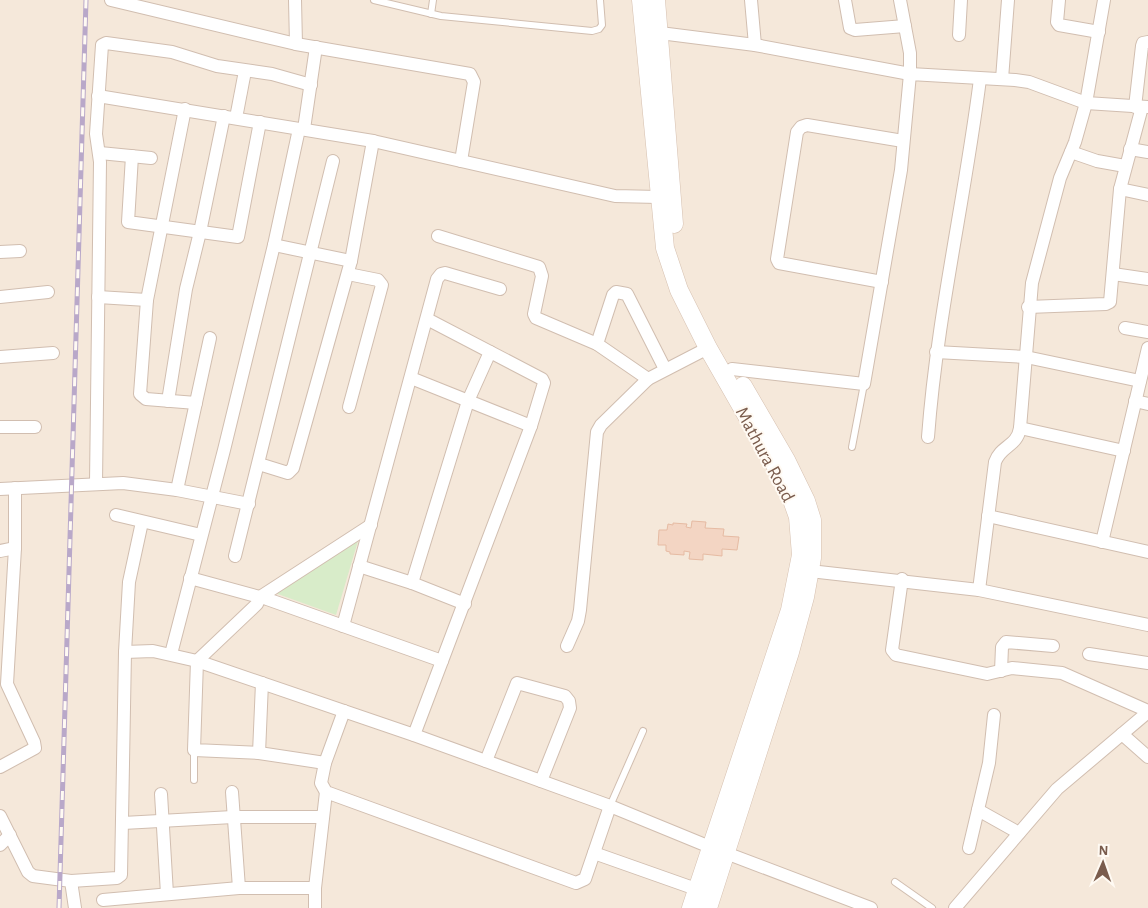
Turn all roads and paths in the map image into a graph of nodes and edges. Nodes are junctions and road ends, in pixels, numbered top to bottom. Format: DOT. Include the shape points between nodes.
graph roads {
  1 [pos="111,0"];
  2 [pos="295,0"];
  3 [pos="374,0"];
  4 [pos="434,0"];
  5 [pos="600,0"];
  6 [pos="641,0"];
  7 [pos="656,0"];
  8 [pos="751,0"];
  9 [pos="845,0"];
  10 [pos="900,0"];
  11 [pos="960,0"];
  12 [pos="1008,0"];
  13 [pos="1059,0"];
  14 [pos="1104,0"];
  15 [pos="431,14"];
  16 [pos="905,26"];
  17 [pos="1099,32"];
  18 [pos="660,33"];
  19 [pos="959,35"];
  20 [pos="1148,42"];
  21 [pos="296,44"];
  22 [pos="755,46"];
  23 [pos="316,47"];
  24 [pos="245,71"];
  25 [pos="910,74"];
  26 [pos="980,79"];
  27 [pos="1002,79"];
  28 [pos="311,85"];
  29 [pos="98,96"];
  30 [pos="1086,102"];
  31 [pos="1142,107"];
  32 [pos="185,109"];
  33 [pos="230,117"];
  34 [pos="260,122"];
  35 [pos="302,129"];
  36 [pos="373,141"];
  37 [pos="903,141"];
  38 [pos="1130,149"];
  39 [pos="1071,152"];
  40 [pos="1148,152"];
  41 [pos="100,153"];
  42 [pos="132,156"];
  43 [pos="151,158"];
  44 [pos="333,161"];
  45 [pos="461,161"];
  46 [pos="1125,166"];
  47 [pos="1120,189"];
  48 [pos="1148,195"];
  49 [pos="658,197"];
  50 [pos="161,226"];
  51 [pos="200,232"];
  52 [pos="438,236"];
  53 [pos="274,245"];
  54 [pos="20,250"];
  55 [pos="0,252"];
  56 [pos="312,253"];
  57 [pos="351,261"];
  58 [pos="348,274"];
  59 [pos="1113,274"];
  60 [pos="1148,279"];
  61 [pos="882,282"];
  62 [pos="500,289"];
  63 [pos="48,292"];
  64 [pos="0,297"];
  65 [pos="98,298"];
  66 [pos="147,300"];
  67 [pos="1028,307"];
  68 [pos="427,319"];
  69 [pos="1125,328"];
  70 [pos="1148,332"];
  71 [pos="210,338"];
  72 [pos="597,344"];
  73 [pos="708,348"];
  74 [pos="1148,348"];
  75 [pos="490,352"];
  76 [pos="936,352"];
  77 [pos="53,353"];
  78 [pos="0,357"];
  79 [pos="1026,357"];
  80 [pos="665,369"];
  81 [pos="732,369"];
  82 [pos="411,378"];
  83 [pos="648,379"];
  84 [pos="1140,381"];
  85 [pos="864,384"];
  86 [pos="168,401"];
  87 [pos="468,401"];
  88 [pos="1142,402"];
  89 [pos="196,403"];
  90 [pos="349,407"];
  91 [pos="531,426"];
  92 [pos="0,427"];
  93 [pos="35,427"];
  94 [pos="1020,428"];
  95 [pos="928,437"];
  96 [pos="852,447"];
  97 [pos="1124,451"];
  98 [pos="259,464"];
  99 [pos="96,483"];
  100 [pos="15,488"];
  101 [pos="0,489"];
  102 [pos="177,490"];
  103 [pos="211,496"];
  104 [pos="248,504"];
  105 [pos="116,515"];
  106 [pos="988,516"];
  107 [pos="142,522"];
  108 [pos="371,525"];
  109 [pos="201,535"];
  110 [pos="1102,542"];
  111 [pos="15,548"];
  112 [pos="0,551"];
  113 [pos="1148,552"];
  114 [pos="235,556"];
  115 [pos="359,566"];
  116 [pos="805,570"];
  117 [pos="190,578"];
  118 [pos="902,579"];
  119 [pos="412,583"];
  120 [pos="979,590"];
  121 [pos="260,597"];
  122 [pos="465,604"];
  123 [pos="6,607"];
  124 [pos="1148,625"];
  125 [pos="343,626"];
  126 [pos="567,646"];
  127 [pos="1053,646"];
  128 [pos="125,652"];
  129 [pos="171,654"];
  130 [pos="1089,654"];
  131 [pos="197,661"];
  132 [pos="442,661"];
  133 [pos="1148,663"];
  134 [pos="1001,671"];
  135 [pos="262,683"];
  136 [pos="344,711"];
  137 [pos="1148,712"];
  138 [pos="994,715"];
  139 [pos="643,731"];
  140 [pos="1122,734"];
  141 [pos="414,735"];
  142 [pos="194,750"];
  143 [pos="259,753"];
  144 [pos="1148,757"];
  145 [pos="486,761"];
  146 [pos="325,762"];
  147 [pos="0,767"];
  148 [pos="194,780"];
  149 [pos="540,780"];
  150 [pos="232,792"];
  151 [pos="326,792"];
  152 [pos="161,794"];
  153 [pos="610,806"];
  154 [pos="978,810"];
  155 [pos="0,816"];
  156 [pos="233,817"];
  157 [pos="323,817"];
  158 [pos="162,821"];
  159 [pos="122,823"];
  160 [pos="1019,833"];
  161 [pos="10,835"];
  162 [pos="0,844"];
  163 [pos="969,848"];
  164 [pos="717,850"];
  165 [pos="594,852"];
  166 [pos="71,881"];
  167 [pos="895,882"];
  168 [pos="239,888"];
  169 [pos="315,888"];
  170 [pos="696,889"];
  171 [pos="167,894"];
  172 [pos="103,900"];
  173 [pos="75,908"];
  174 [pos="315,908"];
  175 [pos="690,908"];
  176 [pos="708,908"];
  177 [pos="871,908"];
  178 [pos="932,908"];
  179 [pos="955,908"];
  1 -- 21 [label="street"];
  2 -- 21 [label="street"];
  3 -- 15 [label="lane"];
  4 -- 15 [label="lane"];
  5 -- 15 [label="lane" via="602,25 592,31"];
  6 -- 49 [label="main road, Mathura Road"];
  7 -- 18 [label="main road, Mathura Road"];
  8 -- 22 [label="street"];
  9 -- 16 [label="street" via="850,28"];
  10 -- 16 [label="street"];
  11 -- 19 [label="street"];
  12 -- 27 [label="street"];
  13 -- 17 [label="street" via="1059,25"];
  14 -- 17 [label="street"];
  16 -- 25 [label="street"];
  17 -- 30 [label="street"];
  18 -- 22 [label="street"];
  18 -- 81 [label="main road, Mathura Road" via="677,255 701,317"];
  20 -- 31 [label="street" via="1142,46"];
  21 -- 23 [label="street"];
  22 -- 25 [label="street"];
  23 -- 28 [label="street"];
  23 -- 45 [label="street" via="470,74 474,82"];
  24 -- 28 [label="street" via="272,74"];
  24 -- 29 [label="street" via="172,52 106,43 100,49"];
  24 -- 33 [label="street"];
  25 -- 26 [label="street"];
  25 -- 37 [label="street"];
  26 -- 27 [label="street"];
  26 -- 76 [label="street" via="972,145 963,181"];
  27 -- 30 [label="street" via="1029,82"];
  28 -- 35 [label="street"];
  29 -- 32 [label="street"];
  29 -- 41 [label="street" via="96,134"];
  30 -- 31 [label="street"];
  30 -- 39 [label="street"];
  31 -- 38 [label="street"];
  32 -- 33 [label="street"];
  32 -- 50 [label="street"];
  33 -- 34 [label="street"];
  33 -- 51 [label="street"];
  34 -- 35 [label="street"];
  34 -- 51 [label="street" via="238,237"];
  35 -- 36 [label="street"];
  35 -- 53 [label="street"];
  36 -- 45 [label="street"];
  36 -- 57 [label="street"];
  37 -- 61 [label="street"];
  37 -- 61 [label="street" via="807,125 800,127 777,259 779,262"];
  38 -- 40 [label="street"];
  38 -- 46 [label="street"];
  39 -- 46 [label="street"];
  39 -- 67 [label="street" via="1057,188"];
  41 -- 42 [label="street"];
  41 -- 65 [label="street"];
  42 -- 43 [label="street"];
  42 -- 50 [label="street" via="128,222"];
  44 -- 56 [label="street"];
  45 -- 49 [label="street" via="599,193"];
  46 -- 47 [label="street"];
  47 -- 48 [label="street"];
  47 -- 59 [label="street"];
  49 -- 73 [label="main road, Mathura Road" via="665,248 673,273"];
  50 -- 51 [label="street"];
  50 -- 66 [label="street"];
  51 -- 86 [label="street" via="186,288"];
  52 -- 72 [label="street" via="539,267 542,276 534,314 536,318"];
  53 -- 56 [label="street"];
  53 -- 103 [label="street"];
  54 -- 55 [label="street"];
  56 -- 57 [label="street"];
  56 -- 98 [label="street"];
  57 -- 58 [label="street"];
  58 -- 90 [label="street" via="378,280 382,285"];
  58 -- 98 [label="street" via="293,468 288,473"];
  59 -- 60 [label="street"];
  59 -- 67 [label="street" via="1108,303"];
  61 -- 85 [label="street"];
  62 -- 68 [label="street" via="441,274"];
  63 -- 64 [label="street"];
  65 -- 66 [label="street"];
  65 -- 99 [label="street"];
  66 -- 86 [label="street" via="140,394 146,399"];
  67 -- 79 [label="street"];
  68 -- 75 [label="street"];
  68 -- 82 [label="street"];
  69 -- 70 [label="street"];
  71 -- 89 [label="street"];
  72 -- 80 [label="street" via="613,296 616,292 626,294"];
  72 -- 83 [label="street"];
  73 -- 80 [label="street"];
  73 -- 116 [label="main road, Mathura Road" via="787,486 798,517"];
  74 -- 84 [label="street"];
  75 -- 87 [label="street"];
  75 -- 91 [label="street" via="542,379 543,388"];
  76 -- 79 [label="street"];
  76 -- 95 [label="street"];
  77 -- 78 [label="street"];
  79 -- 84 [label="street"];
  79 -- 94 [label="street"];
  80 -- 83 [label="street"];
  81 -- 85 [label="street"];
  81 -- 116 [label="main road, Mathura Road" via="758,409 806,501 812,520"];
  82 -- 87 [label="street"];
  82 -- 108 [label="street"];
  83 -- 126 [label="street" via="596,432 580,610"];
  84 -- 88 [label="street"];
  85 -- 96 [label="lane"];
  86 -- 89 [label="street"];
  87 -- 91 [label="street"];
  87 -- 119 [label="street"];
  88 -- 97 [label="street"];
  89 -- 102 [label="street"];
  91 -- 122 [label="street"];
  92 -- 93 [label="street"];
  94 -- 97 [label="street"];
  94 -- 106 [label="street" via="1016,442 997,456"];
  97 -- 110 [label="street"];
  98 -- 104 [label="street"];
  99 -- 100 [label="street"];
  99 -- 102 [label="street"];
  100 -- 101 [label="street"];
  100 -- 111 [label="street"];
  102 -- 103 [label="street"];
  103 -- 104 [label="street"];
  103 -- 109 [label="street"];
  104 -- 114 [label="street"];
  105 -- 107 [label="street"];
  106 -- 110 [label="street"];
  106 -- 120 [label="street"];
  107 -- 109 [label="street"];
  107 -- 128 [label="street" via="129,582"];
  108 -- 115 [label="street"];
  108 -- 121 [label="street"];
  109 -- 117 [label="street"];
  110 -- 113 [label="street"];
  111 -- 112 [label="street"];
  111 -- 123 [label="street"];
  115 -- 119 [label="street"];
  115 -- 125 [label="street"];
  116 -- 118 [label="street"];
  116 -- 164 [label="main road, Mathura Road" via="790,652"];
  117 -- 121 [label="street"];
  117 -- 129 [label="street"];
  118 -- 120 [label="street"];
  118 -- 134 [label="street" via="892,653 988,674"];
  119 -- 122 [label="street"];
  120 -- 124 [label="street"];
  121 -- 125 [label="street"];
  121 -- 131 [label="street" via="257,604"];
  122 -- 132 [label="street"];
  123 -- 147 [label="street" via="7,684 36,748"];
  125 -- 132 [label="street"];
  127 -- 134 [label="street" via="1006,642 1002,647"];
  128 -- 129 [label="street"];
  128 -- 159 [label="street"];
  129 -- 131 [label="street"];
  130 -- 133 [label="street"];
  131 -- 135 [label="street"];
  131 -- 142 [label="street"];
  132 -- 141 [label="street"];
  134 -- 137 [label="street" via="1017,668 1062,673"];
  135 -- 136 [label="street"];
  135 -- 143 [label="street"];
  136 -- 141 [label="street"];
  136 -- 146 [label="street"];
  137 -- 140 [label="street"];
  138 -- 154 [label="street" via="989,763"];
  139 -- 153 [label="lane"];
  140 -- 144 [label="street"];
  140 -- 160 [label="street" via="1057,789"];
  141 -- 145 [label="street"];
  142 -- 143 [label="street"];
  142 -- 148 [label="lane"];
  143 -- 146 [label="street"];
  145 -- 149 [label="street"];
  145 -- 149 [label="street" via="517,682 564,696 570,708"];
  146 -- 151 [label="street" via="321,783"];
  149 -- 153 [label="street"];
  150 -- 156 [label="street"];
  151 -- 157 [label="street"];
  151 -- 165 [label="street" via="576,883 585,880"];
  152 -- 158 [label="street"];
  153 -- 164 [label="street"];
  153 -- 165 [label="street"];
  154 -- 160 [label="street"];
  154 -- 163 [label="street"];
  155 -- 161 [label="street"];
  156 -- 157 [label="street"];
  156 -- 158 [label="street"];
  156 -- 168 [label="street"];
  157 -- 169 [label="street"];
  158 -- 159 [label="street"];
  158 -- 171 [label="street"];
  159 -- 166 [label="street" via="121,875"];
  160 -- 179 [label="street"];
  161 -- 162 [label="street"];
  161 -- 166 [label="street" via="33,876"];
  164 -- 170 [label="main road, Mathura Road"];
  164 -- 176 [label="main road, Mathura Road"];
  164 -- 177 [label="street"];
  165 -- 170 [label="street"];
  166 -- 173 [label="street"];
  167 -- 178 [label="lane"];
  168 -- 169 [label="street"];
  168 -- 171 [label="street"];
  169 -- 174 [label="street"];
  170 -- 175 [label="main road, Mathura Road"];
  171 -- 172 [label="street"];
}
